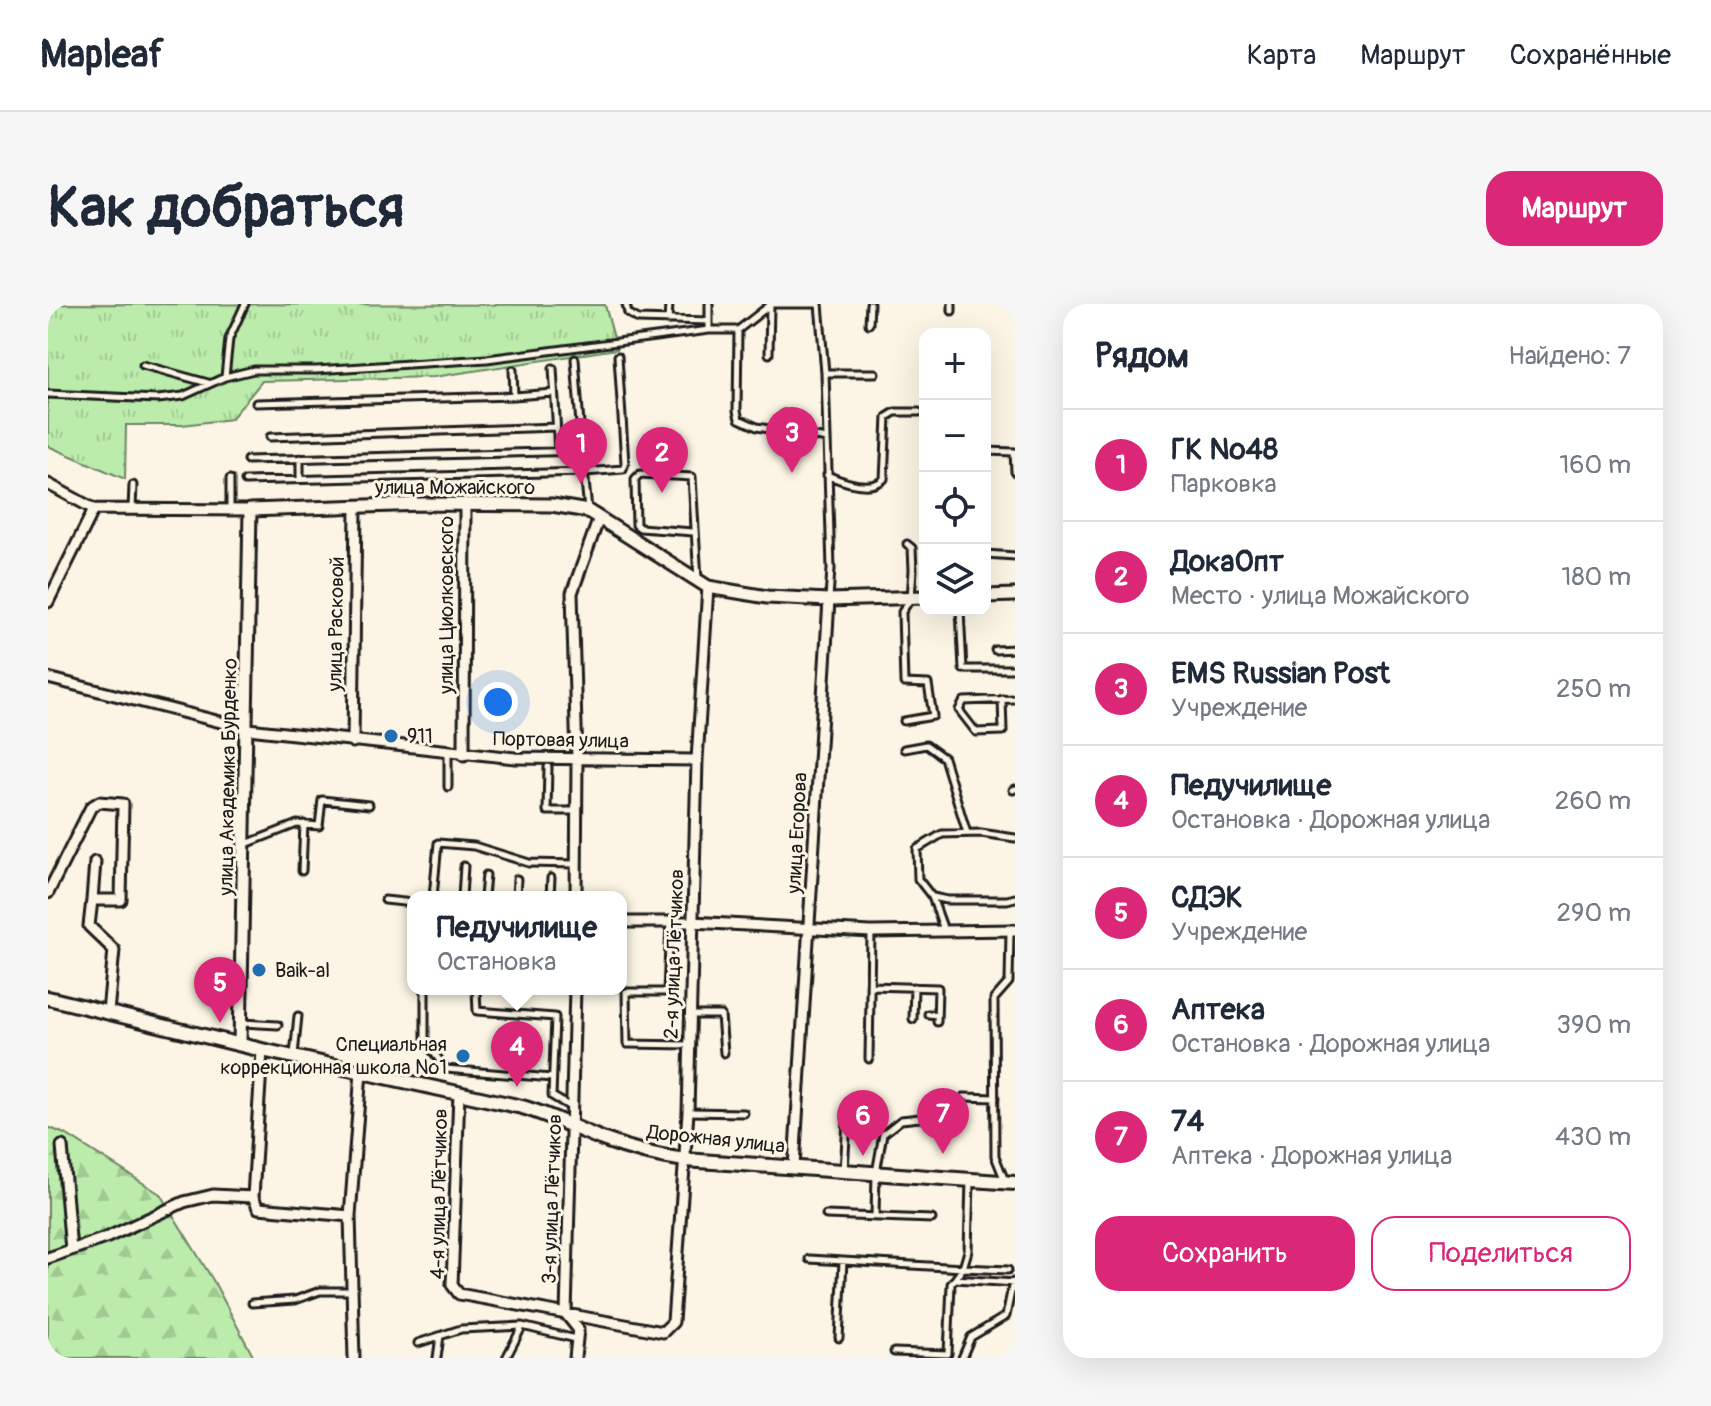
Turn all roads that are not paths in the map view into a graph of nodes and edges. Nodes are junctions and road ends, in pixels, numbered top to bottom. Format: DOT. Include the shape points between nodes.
graph roads {
  1 [pos="245,304"];
  2 [pos="626,304"];
  3 [pos="669,304"];
  4 [pos="709,304"];
  5 [pos="818,304"];
  6 [pos="870,304"];
  7 [pos="770,305"];
  8 [pos="668,321"];
  9 [pos="709,321"];
  10 [pos="869,324"];
  11 [pos="709,330"];
  12 [pos="738,330"];
  13 [pos="769,354"];
  14 [pos="618,356"];
  15 [pos="575,359"];
  16 [pos="143,365"];
  17 [pos="553,368"];
  18 [pos="513,370"];
  19 [pos="825,373"];
  20 [pos="875,373"];
  21 [pos="225,377"];
  22 [pos="209,384"];
  23 [pos="554,393"];
  24 [pos="48,394"];
  25 [pos="514,396"];
  26 [pos="256,403"];
  27 [pos="919,412"];
  28 [pos="784,414"];
  29 [pos="556,427"];
  30 [pos="783,431"];
  31 [pos="270,437"];
  32 [pos="827,439"];
  33 [pos="558,451"];
  34 [pos="582,451"];
  35 [pos="991,451"];
  36 [pos="1014,452"];
  37 [pos="300,458"];
  38 [pos="247,460"];
  39 [pos="585,472"];
  40 [pos="1015,472"];
  41 [pos="827,475"];
  42 [pos="230,479"];
  43 [pos="300,479"];
  44 [pos="245,481"];
  45 [pos="48,484"];
  46 [pos="133,485"];
  47 [pos="465,503"];
  48 [pos="356,506"];
  49 [pos="230,508"];
  50 [pos="94,509"];
  51 [pos="132,510"];
  52 [pos="250,510"];
  53 [pos="588,511"];
  54 [pos="599,518"];
  55 [pos="693,532"];
  56 [pos="907,544"];
  57 [pos="991,554"];
  58 [pos="1015,556"];
  59 [pos="703,584"];
  60 [pos="1015,595"];
  61 [pos="991,596"];
  62 [pos="919,597"];
  63 [pos="911,598"];
  64 [pos="829,600"];
  65 [pos="48,602"];
  66 [pos="960,616"];
  67 [pos="1015,649"];
  68 [pos="995,650"];
  69 [pos="1015,669"];
  70 [pos="48,678"];
  71 [pos="1002,699"];
  72 [pos="1015,699"];
  73 [pos="904,721"];
  74 [pos="248,729"];
  75 [pos="353,742"];
  76 [pos="904,749"];
  77 [pos="448,753"];
  78 [pos="464,755"];
  79 [pos="577,760"];
  80 [pos="697,760"];
  81 [pos="548,767"];
  82 [pos="448,787"];
  83 [pos="369,805"];
  84 [pos="576,811"];
  85 [pos="304,824"];
  86 [pos="967,833"];
  87 [pos="1015,838"];
  88 [pos="245,845"];
  89 [pos="95,862"];
  90 [pos="575,864"];
  91 [pos="464,866"];
  92 [pos="302,871"];
  93 [pos="486,875"];
  94 [pos="551,878"];
  95 [pos="517,879"];
  96 [pos="434,891"];
  97 [pos="462,891"];
  98 [pos="485,891"];
  99 [pos="516,891"];
  100 [pos="550,891"];
  101 [pos="576,891"];
  102 [pos="48,893"];
  103 [pos="932,897"];
  104 [pos="1015,898"];
  105 [pos="92,900"];
  106 [pos="385,900"];
  107 [pos="407,902"];
  108 [pos="627,922"];
  109 [pos="670,922"];
  110 [pos="692,922"];
  111 [pos="809,929"];
  112 [pos="1013,930"];
  113 [pos="944,931"];
  114 [pos="871,932"];
  115 [pos="870,986"];
  116 [pos="914,987"];
  117 [pos="627,992"];
  118 [pos="425,995"];
  119 [pos="476,995"];
  120 [pos="575,995"];
  121 [pos="626,995"];
  122 [pos="48,998"];
  123 [pos="108,1012"];
  124 [pos="928,1014"];
  125 [pos="690,1015"];
  126 [pos="298,1016"];
  127 [pos="913,1019"];
  128 [pos="241,1023"];
  129 [pos="278,1025"];
  130 [pos="240,1044"];
  131 [pos="689,1045"];
  132 [pos="262,1050"];
  133 [pos="724,1053"];
  134 [pos="294,1057"];
  135 [pos="869,1059"];
  136 [pos="361,1072"];
  137 [pos="552,1078"];
  138 [pos="459,1093"];
  139 [pos="964,1097"];
  140 [pos="995,1098"];
  141 [pos="848,1104"];
  142 [pos="573,1108"];
  143 [pos="688,1112"];
  144 [pos="744,1113"];
  145 [pos="939,1116"];
  146 [pos="573,1126"];
  147 [pos="62,1146"];
  148 [pos="685,1160"];
  149 [pos="794,1167"];
  150 [pos="844,1171"];
  151 [pos="876,1173"];
  152 [pos="970,1180"];
  153 [pos="1010,1183"];
  154 [pos="253,1197"];
  155 [pos="826,1215"];
  156 [pos="350,1216"];
  157 [pos="875,1216"];
  158 [pos="932,1219"];
  159 [pos="71,1250"];
  160 [pos="48,1258"];
  161 [pos="809,1259"];
  162 [pos="843,1261"];
  163 [pos="963,1268"];
  164 [pos="1008,1270"];
  165 [pos="955,1279"];
  166 [pos="1014,1282"];
  167 [pos="352,1291"];
  168 [pos="1012,1302"];
  169 [pos="252,1303"];
  170 [pos="566,1314"];
  171 [pos="522,1326"];
  172 [pos="440,1336"];
  173 [pos="839,1338"];
  174 [pos="577,1339"];
  175 [pos="418,1343"];
  176 [pos="894,1352"];
  177 [pos="354,1358"];
  178 [pos="437,1358"];
  179 [pos="506,1358"];
  180 [pos="575,1358"];
  181 [pos="962,1358"];
  1 -- 21 [label="lane" via="229,339"];
  2 -- 8 [label="lane" via="632,317"];
  3 -- 8 [label="lane"];
  4 -- 9 [label="lane"];
  5 -- 7 [label="lane"];
  5 -- 19 [label="lane, улица Егорова"];
  6 -- 10 [label="lane"];
  7 -- 12 [label="lane"];
  7 -- 13 [label="lane"];
  8 -- 9 [label="lane"];
  9 -- 11 [label="lane"];
  11 -- 12 [label="lane"];
  11 -- 21 [label="lane" via="487,359 254,370"];
  12 -- 30 [label="lane" via="739,419"];
  14 -- 39 [label="lane" via="625,467"];
  15 -- 34 [label="lane"];
  16 -- 22 [label="lane"];
  17 -- 23 [label="lane"];
  18 -- 25 [label="lane"];
  19 -- 20 [label="lane"];
  19 -- 32 [label="lane, улица Егорова"];
  21 -- 22 [label="lane"];
  22 -- 24 [label="lane" via="183,396 158,399"];
  23 -- 25 [label="lane"];
  23 -- 29 [label="lane"];
  25 -- 26 [label="lane"];
  27 -- 41 [label="lane" via="887,417 882,483 845,483"];
  28 -- 30 [label="lane"];
  29 -- 31 [label="lane"];
  29 -- 33 [label="lane"];
  30 -- 32 [label="lane"];
  32 -- 41 [label="lane, улица Егорова"];
  33 -- 34 [label="lane"];
  33 -- 37 [label="lane"];
  34 -- 39 [label="lane"];
  35 -- 36 [label="lane"];
  36 -- 40 [label="lane"];
  37 -- 38 [label="lane"];
  37 -- 43 [label="lane"];
  39 -- 43 [label="lane"];
  39 -- 53 [label="lane"];
  41 -- 64 [label="lane, улица Егорова"];
  42 -- 49 [label="lane"];
  43 -- 44 [label="lane"];
  45 -- 50 [label="street"];
  46 -- 51 [label="lane"];
  47 -- 48 [label="street, улица Можайского"];
  47 -- 53 [label="street, улица Можайского"];
  47 -- 78 [label="street, улица Циолковского"];
  48 -- 52 [label="street, улица Можайского"];
  48 -- 75 [label="street, улица Расковой"];
  49 -- 51 [label="street"];
  49 -- 52 [label="street"];
  50 -- 51 [label="street"];
  50 -- 65 [label="street"];
  52 -- 74 [label="street, улица Академика Бурденко"];
  53 -- 54 [label="street, улица Можайского"];
  54 -- 59 [label="street, улица Можайского"];
  54 -- 79 [label="street" via="572,593"];
  55 -- 55 [label="lane" via="692,477 640,474 635,483 636,525"];
  55 -- 59 [label="lane"];
  56 -- 63 [label="lane" via="913,559"];
  57 -- 58 [label="lane"];
  59 -- 64 [label="street, улица Можайского" via="767,597"];
  59 -- 80 [label="street, 2-я улица Лётчиков"];
  60 -- 61 [label="street"];
  62 -- 63 [label="street, улица Можайского"];
  63 -- 64 [label="street, улица Можайского"];
  63 -- 73 [label="lane" via="902,612 904,683 928,684 933,716"];
  64 -- 111 [label="street, улица Егорова"];
  66 -- 69 [label="lane" via="963,669"];
  67 -- 68 [label="lane"];
  70 -- 74 [label="street, Портовая улица"];
  71 -- 71 [label="lane" via="964,701 959,710 976,732 1003,731"];
  71 -- 72 [label="lane"];
  74 -- 75 [label="street, Портовая улица"];
  74 -- 88 [label="street, улица Академика Бурденко"];
  75 -- 77 [label="street, Портовая улица"];
  76 -- 86 [label="lane" via="926,745 944,758"];
  77 -- 78 [label="street, Портовая улица"];
  77 -- 82 [label="lane"];
  78 -- 79 [label="street, Портовая улица"];
  79 -- 80 [label="street, Портовая улица"];
  79 -- 84 [label="street"];
  80 -- 110 [label="street, 2-я улица Лётчиков"];
  81 -- 84 [label="lane" via="547,811"];
  83 -- 85 [label="lane" via="322,800 319,826"];
  84 -- 90 [label="street"];
  85 -- 88 [label="lane"];
  85 -- 92 [label="lane"];
  86 -- 87 [label="lane"];
  86 -- 103 [label="lane" via="942,834 917,849 918,879"];
  88 -- 128 [label="street, улица Академика Бурденко"];
  89 -- 105 [label="street"];
  90 -- 96 [label="lane" via="529,863 474,846 438,843"];
  90 -- 101 [label="street"];
  91 -- 97 [label="lane"];
  93 -- 98 [label="lane"];
  94 -- 100 [label="lane"];
  95 -- 99 [label="lane"];
  102 -- 105 [label="street" via="91,807 99,802 123,804 121,900"];
  103 -- 104 [label="lane"];
  103 -- 113 [label="lane"];
  105 -- 123 [label="street" via="89,926 114,950"];
  106 -- 107 [label="lane"];
  108 -- 109 [label="street"];
  109 -- 110 [label="street"];
  109 -- 117 [label="lane" via="667,992"];
  110 -- 111 [label="street"];
  110 -- 125 [label="street, 2-я улица Лётчиков"];
  111 -- 114 [label="street"];
  111 -- 149 [label="street, улица Егорова"];
  112 -- 113 [label="street"];
  112 -- 140 [label="lane" via="1009,982 994,999"];
  113 -- 114 [label="street"];
  114 -- 115 [label="lane"];
  115 -- 116 [label="lane"];
  115 -- 135 [label="lane"];
  116 -- 124 [label="lane" via="938,988 937,1018"];
  116 -- 127 [label="lane"];
  118 -- 137 [label="lane" via="425,1041 446,1069"];
  119 -- 137 [label="lane" via="477,1011 555,1017"];
  120 -- 142 [label="street, 3-я улица Лётчиков"];
  121 -- 131 [label="lane" via="627,1044"];
  122 -- 123 [label="main road, Дорожная улица"];
  123 -- 130 [label="main road, Дорожная улица"];
  125 -- 131 [label="street, 2-я улица Лётчиков"];
  125 -- 133 [label="lane" via="721,1015"];
  126 -- 134 [label="lane"];
  128 -- 129 [label="lane"];
  128 -- 130 [label="street, улица Академика Бурденко"];
  130 -- 132 [label="main road, Дорожная улица"];
  131 -- 143 [label="street, 2-я улица Лётчиков"];
  132 -- 134 [label="main road, Дорожная улица"];
  132 -- 154 [label="street"];
  134 -- 136 [label="main road, Дорожная улица"];
  136 -- 138 [label="main road, Дорожная улица"];
  136 -- 156 [label="street"];
  137 -- 142 [label="lane" via="552,1096"];
  138 -- 146 [label="main road, Дорожная улица"];
  138 -- 170 [label="street, 4-я улица Лётчиков" via="452,1285 459,1294"];
  139 -- 140 [label="lane"];
  140 -- 153 [label="lane" via="995,1156"];
  141 -- 150 [label="lane"];
  142 -- 146 [label="street, 3-я улица Лётчиков"];
  143 -- 144 [label="lane"];
  143 -- 148 [label="street, 2-я улица Лётчиков"];
  145 -- 151 [label="lane" via="901,1120 883,1134"];
  146 -- 148 [label="main road, Дорожная улица" via="630,1149"];
  146 -- 170 [label="street, 3-я улица Лётчиков"];
  147 -- 159 [label="street"];
  148 -- 149 [label="main road, Дорожная улица"];
  148 -- 170 [label="street, 2-я улица Лётчиков" via="673,1322 663,1332"];
  149 -- 150 [label="main road, Дорожная улица"];
  150 -- 151 [label="main road, Дорожная улица"];
  151 -- 152 [label="main road, Дорожная улица"];
  151 -- 157 [label="lane"];
  152 -- 153 [label="main road, Дорожная улица"];
  152 -- 163 [label="lane"];
  154 -- 156 [label="street" via="258,1208"];
  154 -- 159 [label="street" via="213,1195 184,1202"];
  155 -- 157 [label="lane"];
  156 -- 167 [label="street"];
  157 -- 158 [label="lane"];
  159 -- 160 [label="street"];
  161 -- 162 [label="lane"];
  162 -- 163 [label="lane"];
  162 -- 173 [label="lane"];
  163 -- 164 [label="lane"];
  163 -- 165 [label="lane"];
  165 -- 166 [label="lane"];
  165 -- 176 [label="lane" via="948,1354"];
  166 -- 168 [label="lane"];
  167 -- 169 [label="lane"];
  167 -- 177 [label="street"];
  168 -- 181 [label="lane" via="1006,1316 971,1337"];
  170 -- 174 [label="street, 3-я улица Лётчиков" via="578,1329"];
  171 -- 172 [label="lane" via="461,1329"];
  171 -- 174 [label="lane"];
  171 -- 179 [label="lane"];
  172 -- 175 [label="lane"];
  172 -- 178 [label="lane"];
  174 -- 180 [label="street, 3-я улица Лётчиков"];
}
